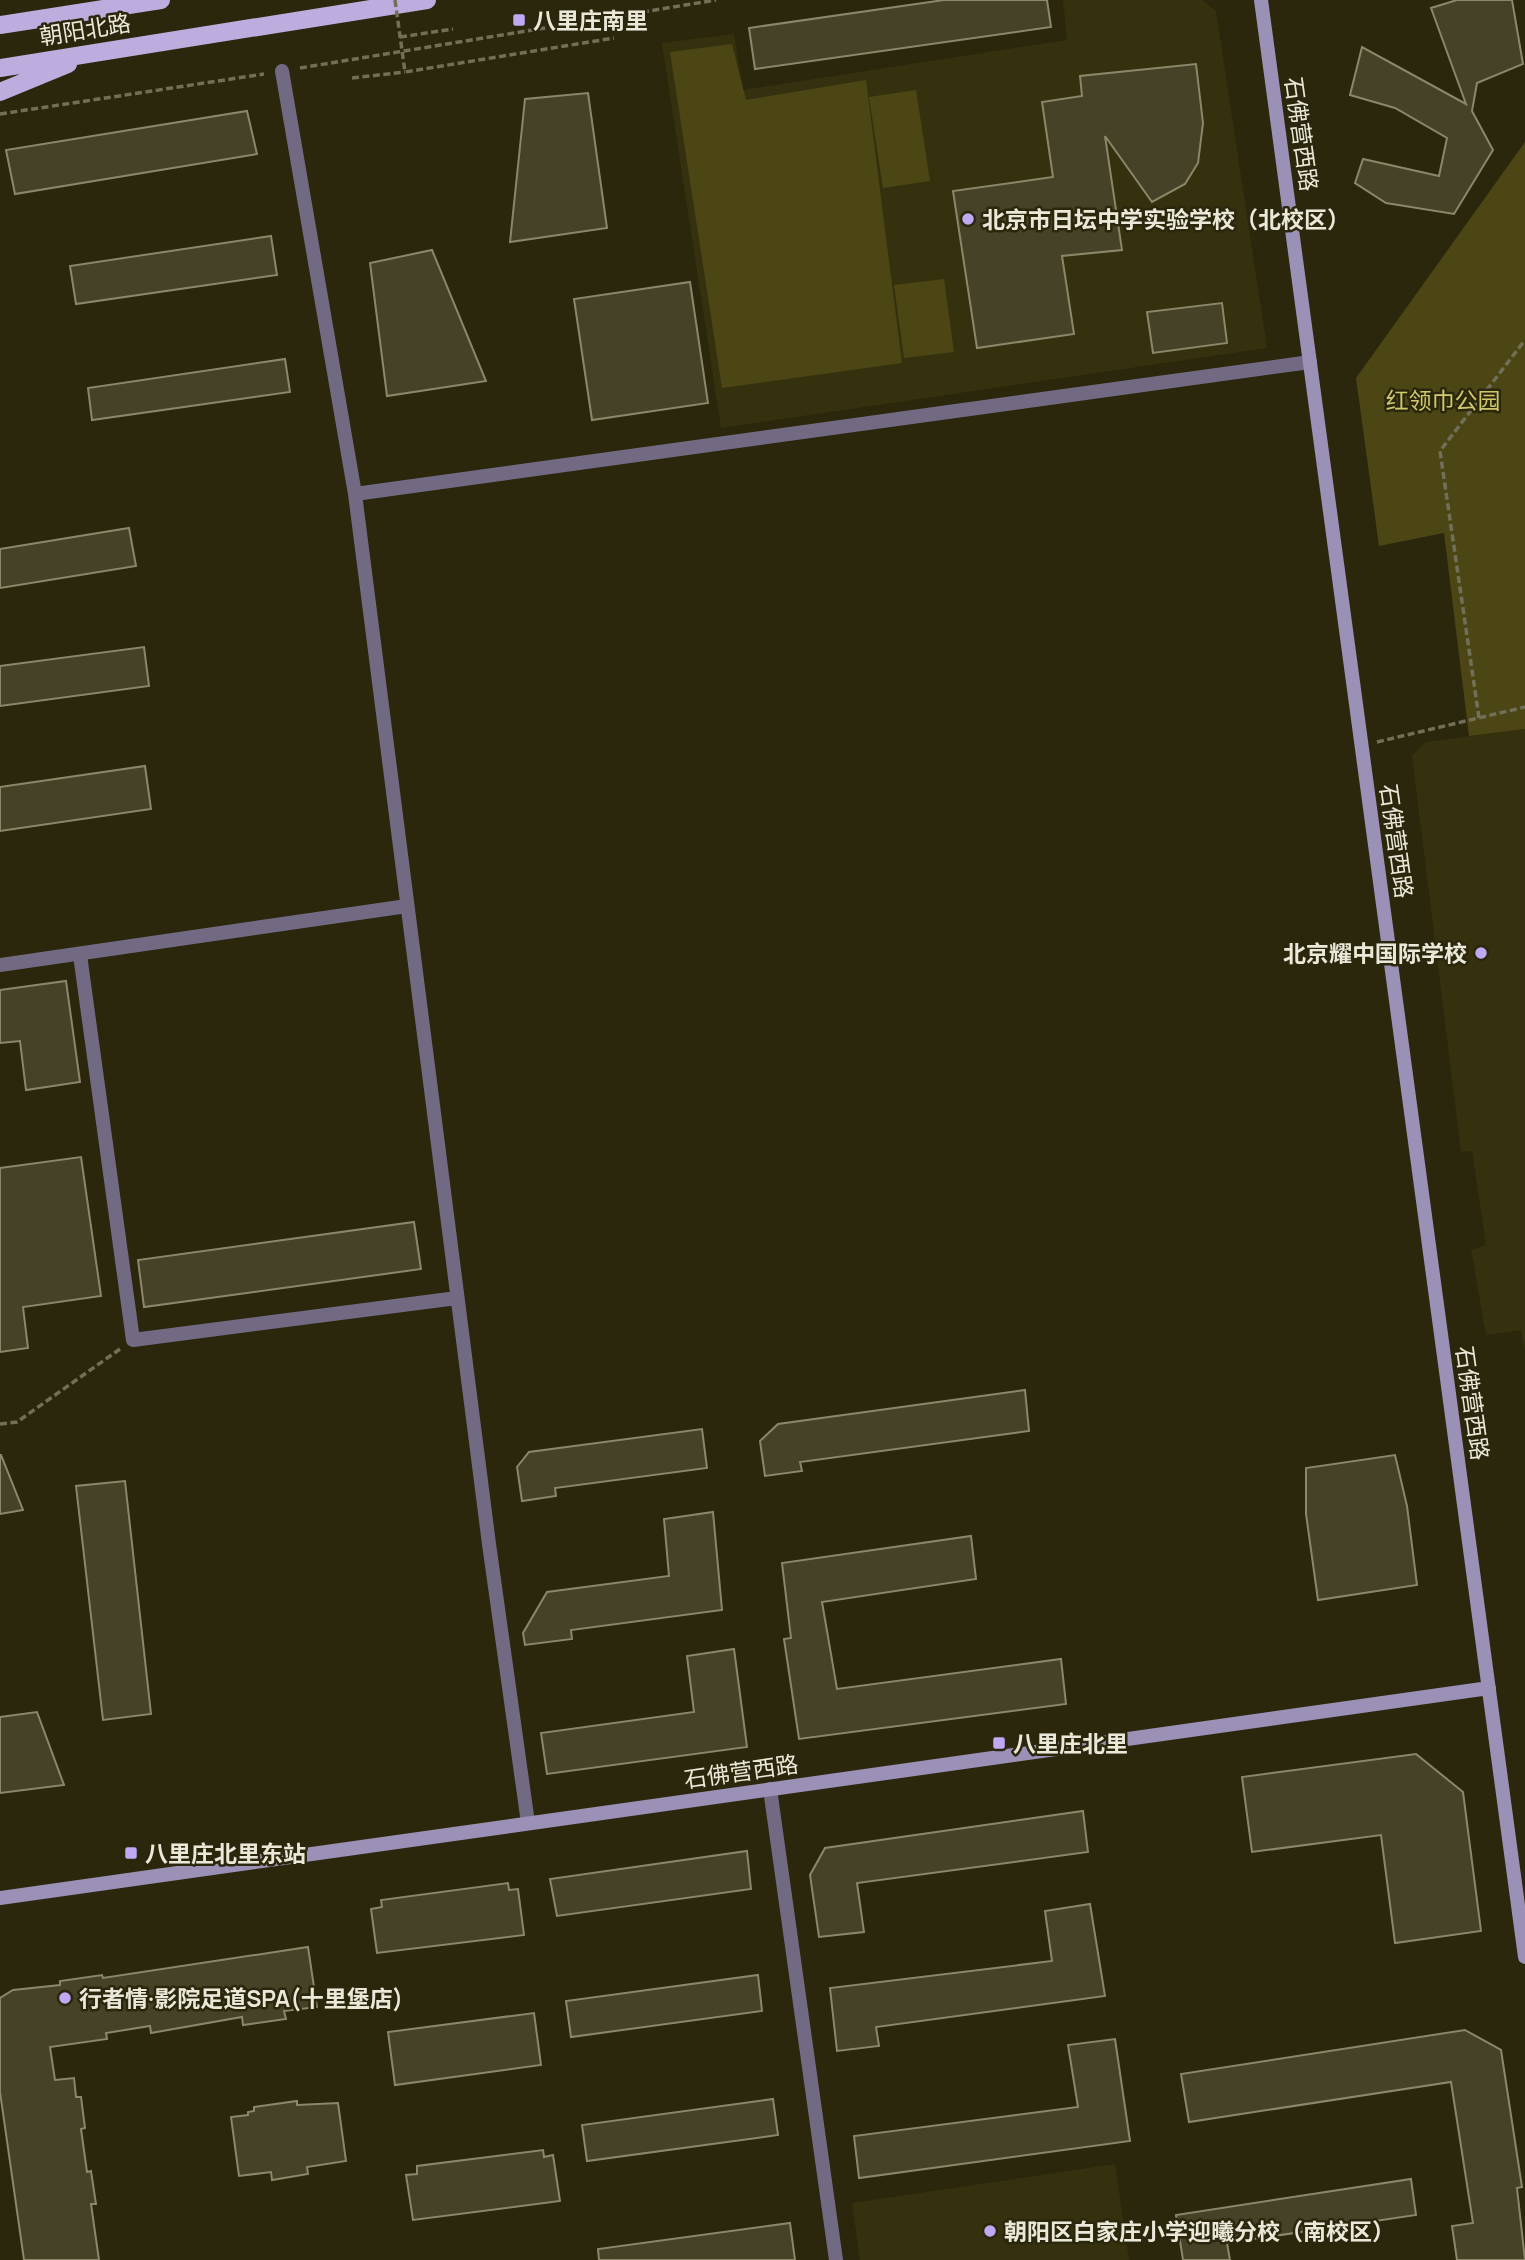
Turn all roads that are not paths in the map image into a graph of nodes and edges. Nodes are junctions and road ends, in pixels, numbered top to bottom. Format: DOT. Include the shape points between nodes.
graph roads {
  1 [pos="162,0"];
  2 [pos="427,0"];
  3 [pos="1261,0"];
  4 [pos="0,24"];
  5 [pos="98,52"];
  6 [pos="0,68"];
  7 [pos="282,71"];
  8 [pos="0,92"];
  9 [pos="1310,362"];
  10 [pos="355,494"];
  11 [pos="407,906"];
  12 [pos="80,955"];
  13 [pos="0,965"];
  14 [pos="457,1298"];
  15 [pos="1489,1688"];
  16 [pos="770,1789"];
  17 [pos="528,1823"];
  18 [pos="0,1898"];
  19 [pos="1525,1957"];
  20 [pos="836,2260"];
  1 -- 4 [label="main road, 朝阳北路"];
  2 -- 5 [label="main road, 朝阳北路"];
  3 -- 9 [label="street, 石佛营西路"];
  5 -- 6 [label="main road, 朝阳北路"];
  5 -- 8 [label="main road"];
  7 -- 10 [label="street"];
  9 -- 10 [label="street"];
  9 -- 15 [label="street, 石佛营西路"];
  10 -- 11 [label="street"];
  11 -- 12 [label="street"];
  11 -- 14 [label="street"];
  12 -- 13 [label="street"];
  12 -- 14 [label="street" via="133,1340"];
  14 -- 17 [label="street"];
  15 -- 16 [label="street, 石佛营西路"];
  15 -- 19 [label="street, 石佛营西路"];
  16 -- 17 [label="street, 石佛营西路"];
  16 -- 20 [label="street"];
  17 -- 18 [label="street, 石佛营西路"];
}
